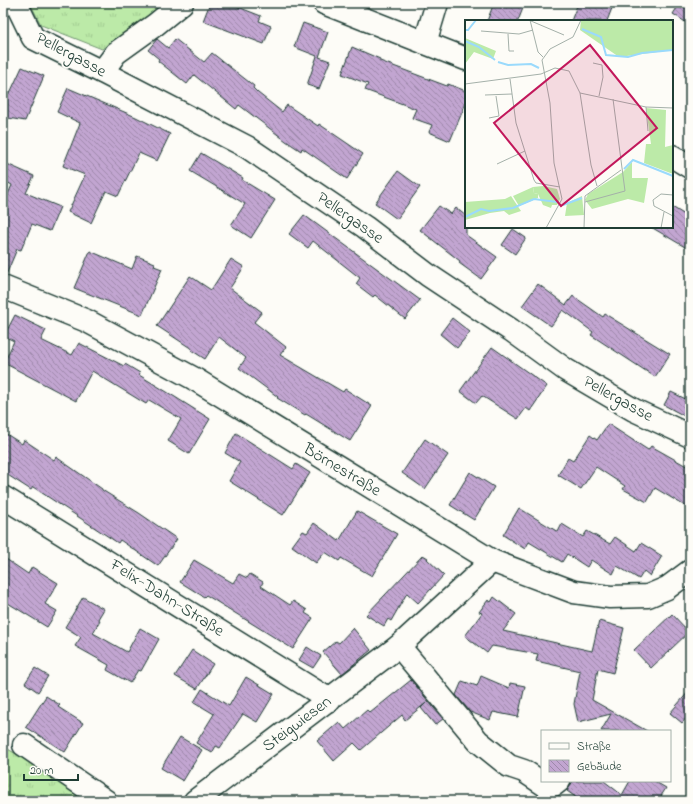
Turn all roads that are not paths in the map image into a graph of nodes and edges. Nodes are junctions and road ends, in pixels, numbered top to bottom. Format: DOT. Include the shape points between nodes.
graph roads {
  1 [pos="16,3"];
  2 [pos="182,3"];
  3 [pos="324,3"];
  4 [pos="437,3"];
  5 [pos="425,43"];
  6 [pos="465,59"];
  7 [pos="102,72"];
  8 [pos="673,157"];
  9 [pos="690,167"];
  10 [pos="3,288"];
  11 [pos="690,436"];
  12 [pos="3,497"];
  13 [pos="492,561"];
  14 [pos="690,571"];
  15 [pos="399,646"];
  16 [pos="330,700"];
  17 [pos="24,745"];
  18 [pos="541,781"];
  19 [pos="542,782"];
  20 [pos="558,782"];
  21 [pos="106,801"];
  22 [pos="195,801"];
  1 -- 7 [label="street, Pellergasse" via="33,38"];
  2 -- 7 [label="street" via="116,53"];
  3 -- 5 [label="street"];
  4 -- 5 [label="street"];
  5 -- 6 [label="street"];
  7 -- 11 [label="street, Pellergasse" via="247,147 365,227 428,275 566,370 634,410"];
  8 -- 9 [label="street"];
  10 -- 13 [label="street, Börnestraße" via="87,321 193,378"];
  12 -- 16 [label="street, Felix-Dahn-Straße"];
  13 -- 14 [label="street, Börnestraße" via="574,592 610,597 648,596 667,588"];
  13 -- 15 [label="street, Steigwiesen"];
  15 -- 16 [label="street, Steigwiesen"];
  15 -- 18 [label="street" via="478,741 509,766"];
  16 -- 22 [label="street, Steigwiesen"];
  17 -- 21 [label="street"];
  19 -- 20 [label="street" via="546,785"];
}
